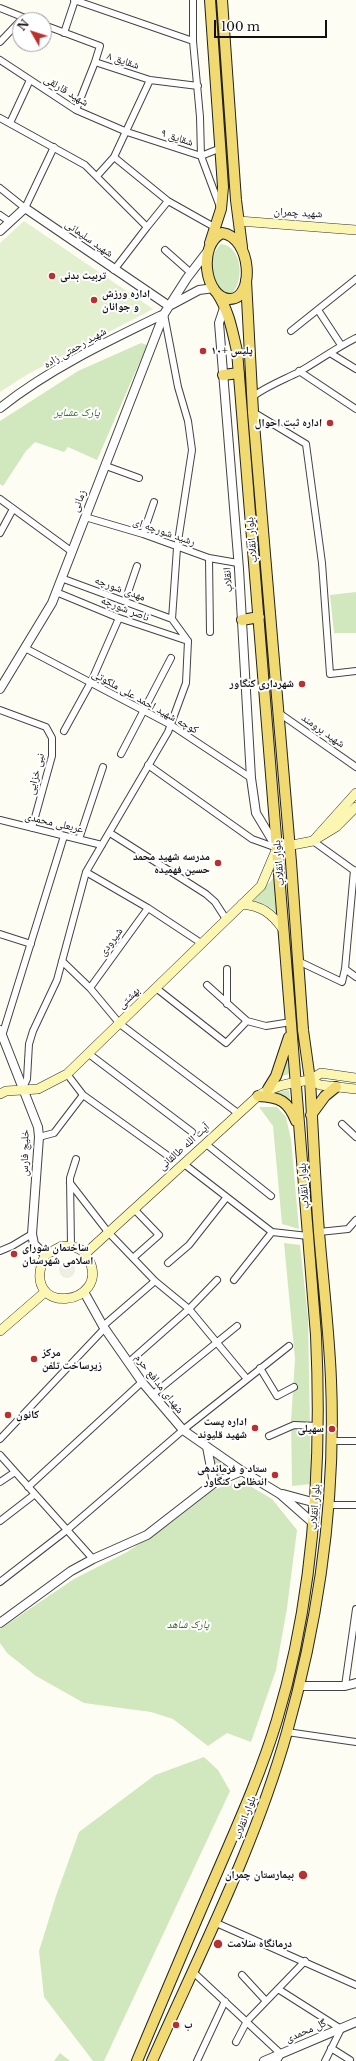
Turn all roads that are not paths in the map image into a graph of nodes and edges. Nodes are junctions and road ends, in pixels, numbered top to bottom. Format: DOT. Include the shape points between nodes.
graph roads {
  1 [pos="75,0"];
  2 [pos="193,0"];
  3 [pos="210,0"];
  4 [pos="222,0"];
  5 [pos="0,8"];
  6 [pos="12,14"];
  7 [pos="52,28"];
  8 [pos="12,29"];
  9 [pos="64,33"];
  10 [pos="193,41"];
  11 [pos="0,42"];
  12 [pos="0,60"];
  13 [pos="95,62"];
  14 [pos="30,80"];
  15 [pos="150,80"];
  16 [pos="198,86"];
  17 [pos="76,110"];
  18 [pos="0,118"];
  19 [pos="10,123"];
  20 [pos="127,132"];
  21 [pos="54,147"];
  22 [pos="221,148"];
  23 [pos="201,156"];
  24 [pos="114,157"];
  25 [pos="97,176"];
  26 [pos="0,188"];
  27 [pos="168,201"];
  28 [pos="25,208"];
  29 [pos="221,209"];
  30 [pos="0,215"];
  31 [pos="239,221"];
  32 [pos="10,222"];
  33 [pos="147,227"];
  34 [pos="216,228"];
  35 [pos="356,230"];
  36 [pos="0,231"];
  37 [pos="209,247"];
  38 [pos="242,247"];
  39 [pos="165,250"];
  40 [pos="114,270"];
  41 [pos="191,273"];
  42 [pos="246,280"];
  43 [pos="356,280"];
  44 [pos="216,291"];
  45 [pos="225,305"];
  46 [pos="169,306"];
  47 [pos="318,310"];
  48 [pos="164,314"];
  49 [pos="291,332"];
  50 [pos="356,338"];
  51 [pos="341,345"];
  52 [pos="330,352"];
  53 [pos="356,369"];
  54 [pos="299,372"];
  55 [pos="239,373"];
  56 [pos="223,375"];
  57 [pos="252,397"];
  58 [pos="0,408"];
  59 [pos="356,410"];
  60 [pos="253,412"];
  61 [pos="106,466"];
  62 [pos="140,478"];
  63 [pos="0,499"];
  64 [pos="154,502"];
  65 [pos="13,509"];
  66 [pos="85,517"];
  67 [pos="0,533"];
  68 [pos="143,534"];
  69 [pos="177,548"];
  70 [pos="71,551"];
  71 [pos="209,558"];
  72 [pos="238,563"];
  73 [pos="137,566"];
  74 [pos="61,578"];
  75 [pos="56,592"];
  76 [pos="126,601"];
  77 [pos="259,617"];
  78 [pos="119,618"];
  79 [pos="172,620"];
  80 [pos="242,620"];
  81 [pos="210,632"];
  82 [pos="188,642"];
  83 [pos="26,648"];
  84 [pos="171,658"];
  85 [pos="356,671"];
  86 [pos="92,682"];
  87 [pos="0,689"];
  88 [pos="0,710"];
  89 [pos="145,711"];
  90 [pos="278,713"];
  91 [pos="171,725"];
  92 [pos="64,731"];
  93 [pos="121,754"];
  94 [pos="148,765"];
  95 [pos="103,767"];
  96 [pos="356,767"];
  97 [pos="252,778"];
  98 [pos="356,793"];
  99 [pos="356,807"];
  100 [pos="0,820"];
  101 [pos="32,828"];
  102 [pos="110,833"];
  103 [pos="64,836"];
  104 [pos="79,839"];
  105 [pos="313,841"];
  106 [pos="102,845"];
  107 [pos="289,846"];
  108 [pos="277,848"];
  109 [pos="355,871"];
  110 [pos="86,872"];
  111 [pos="242,904"];
  112 [pos="148,908"];
  113 [pos="226,919"];
  114 [pos="283,929"];
  115 [pos="0,934"];
  116 [pos="201,943"];
  117 [pos="31,944"];
  118 [pos="62,961"];
  119 [pos="298,961"];
  120 [pos="227,969"];
  121 [pos="345,969"];
  122 [pos="356,977"];
  123 [pos="207,984"];
  124 [pos="90,988"];
  125 [pos="156,988"];
  126 [pos="227,1004"];
  127 [pos="248,1021"];
  128 [pos="120,1024"];
  129 [pos="291,1025"];
  130 [pos="1,1033"];
  131 [pos="89,1054"];
  132 [pos="67,1074"];
  133 [pos="356,1078"];
  134 [pos="310,1080"];
  135 [pos="296,1082"];
  136 [pos="336,1087"];
  137 [pos="268,1089"];
  138 [pos="356,1089"];
  139 [pos="22,1090"];
  140 [pos="0,1094"];
  141 [pos="83,1095"];
  142 [pos="258,1096"];
  143 [pos="239,1114"];
  144 [pos="311,1115"];
  145 [pos="342,1124"];
  146 [pos="192,1132"];
  147 [pos="300,1132"];
  148 [pos="39,1137"];
  149 [pos="356,1137"];
  150 [pos="206,1144"];
  151 [pos="171,1158"];
  152 [pos="76,1159"];
  153 [pos="184,1164"];
  154 [pos="70,1183"];
  155 [pos="271,1196"];
  156 [pos="226,1198"];
  157 [pos="134,1209"];
  158 [pos="356,1220"];
  159 [pos="108,1232"];
  160 [pos="272,1232"];
  161 [pos="319,1232"];
  162 [pos="32,1234"];
  163 [pos="308,1236"];
  164 [pos="71,1246"];
  165 [pos="0,1251"];
  166 [pos="86,1253"];
  167 [pos="45,1255"];
  168 [pos="133,1258"];
  169 [pos="168,1263"];
  170 [pos="217,1280"];
  171 [pos="234,1280"];
  172 [pos="155,1281"];
  173 [pos="45,1292"];
  174 [pos="84,1292"];
  175 [pos="189,1309"];
  176 [pos="237,1326"];
  177 [pos="103,1328"];
  178 [pos="0,1331"];
  179 [pos="218,1342"];
  180 [pos="290,1346"];
  181 [pos="129,1362"];
  182 [pos="260,1368"];
  183 [pos="248,1379"];
  184 [pos="142,1382"];
  185 [pos="294,1387"];
  186 [pos="152,1395"];
  187 [pos="318,1426"];
  188 [pos="182,1430"];
  189 [pos="270,1436"];
  190 [pos="0,1439"];
  191 [pos="330,1441"];
  192 [pos="356,1441"];
  193 [pos="207,1447"];
  194 [pos="0,1455"];
  195 [pos="242,1471"];
  196 [pos="15,1472"];
  197 [pos="0,1482"];
  198 [pos="214,1483"];
  199 [pos="28,1487"];
  200 [pos="35,1494"];
  201 [pos="280,1494"];
  202 [pos="316,1503"];
  203 [pos="327,1505"];
  204 [pos="356,1505"];
  205 [pos="0,1521"];
  206 [pos="313,1523"];
  207 [pos="326,1525"];
  208 [pos="67,1530"];
  209 [pos="93,1559"];
  210 [pos="0,1582"];
  211 [pos="356,1609"];
  212 [pos="0,1623"];
  213 [pos="354,1635"];
  214 [pos="356,1683"];
  215 [pos="299,1686"];
  216 [pos="345,1686"];
  217 [pos="287,1732"];
  218 [pos="356,1742"];
  219 [pos="214,1922"];
  220 [pos="305,1961"];
  221 [pos="192,1971"];
  222 [pos="242,1975"];
  223 [pos="356,1985"];
  224 [pos="278,1989"];
  225 [pos="266,2001"];
  226 [pos="225,2002"];
  227 [pos="247,2021"];
  228 [pos="356,2022"];
  229 [pos="341,2029"];
  230 [pos="236,2042"];
  231 [pos="331,2048"];
  232 [pos="279,2057"];
  233 [pos="350,2060"];
  234 [pos="137,2061"];
  235 [pos="152,2061"];
  236 [pos="197,2061"];
  237 [pos="264,2061"];
  238 [pos="325,2061"];
  1 -- 9 [label="street"];
  1 -- 10 [label="street"];
  2 -- 10 [label="street"];
  3 -- 22 [label="main road"];
  4 -- 31 [label="main road"];
  5 -- 6 [label="street"];
  7 -- 9 [label="street, شقایق ۸"];
  8 -- 11 [label="street"];
  9 -- 13 [label="street, شقایق ۸" via="100,46"];
  10 -- 16 [label="street"];
  12 -- 14 [label="street, شهید قارلقی"];
  13 -- 15 [label="street, شقایق ۸"];
  13 -- 17 [label="street"];
  14 -- 17 [label="street, شهید قارلقی"];
  14 -- 19 [label="street"];
  15 -- 16 [label="street, شقایق ۸"];
  15 -- 20 [label="street"];
  16 -- 23 [label="street"];
  17 -- 20 [label="street, شهید قارلقی"];
  18 -- 19 [label="street"];
  19 -- 21 [label="street"];
  20 -- 23 [label="street, شقایق ۹"];
  20 -- 24 [label="street"];
  21 -- 25 [label="street" via="85,165"];
  21 -- 28 [label="street"];
  22 -- 23 [label="street, شقایق ۹"];
  22 -- 29 [label="main road"];
  23 -- 29 [label="street"];
  24 -- 25 [label="street"];
  24 -- 27 [label="street"];
  25 -- 33 [label="street"];
  26 -- 28 [label="street"];
  27 -- 33 [label="street"];
  27 -- 34 [label="street"];
  28 -- 32 [label="street"];
  28 -- 40 [label="street, شهید سلیمانی"];
  29 -- 34 [label="main road"];
  30 -- 32 [label="street"];
  31 -- 35 [label="main road, شهید چمران"];
  31 -- 38 [label="main road"];
  32 -- 36 [label="street"];
  33 -- 40 [label="street"];
  34 -- 37 [label="main road"];
  37 -- 38 [label="main road" via="216,236 222,233 229,234"];
  37 -- 41 [label="street, زمانی"];
  37 -- 44 [label="main road" via="208,274"];
  38 -- 42 [label="main road" via="247,269"];
  39 -- 41 [label="street"];
  40 -- 46 [label="street, شهید سلیمانی"];
  41 -- 46 [label="street, زمانی"];
  42 -- 44 [label="main road" via="238,296 231,299 224,298"];
  42 -- 57 [label="main road, بلوار انقلاب"];
  43 -- 47 [label="street"];
  44 -- 45 [label="main road, بلوار انقلاب"];
  44 -- 46 [label="street" via="199,290"];
  45 -- 55 [label="main road, بلوار انقلاب" via="237,351"];
  45 -- 56 [label="street, انقلاب" via="219,323"];
  46 -- 48 [label="street, زمانی"];
  47 -- 49 [label="street"];
  47 -- 51 [label="street"];
  48 -- 58 [label="street, شهید رحمتی زاده" via="99,346 18,394"];
  48 -- 61 [label="street, زمانی"];
  48 -- 69 [label="street" via="192,450"];
  50 -- 51 [label="street"];
  51 -- 52 [label="street"];
  52 -- 53 [label="street"];
  52 -- 54 [label="street"];
  54 -- 57 [label="street"];
  54 -- 59 [label="street"];
  55 -- 56 [label="main road"];
  55 -- 77 [label="main road, بلوار انقلاب"];
  56 -- 72 [label="street, انقلاب"];
  57 -- 60 [label="main road, بلوار انقلاب"];
  60 -- 85 [label="street" via="306,444 322,563 330,674"];
  60 -- 90 [label="main road, بلوار انقلاب"];
  61 -- 62 [label="street"];
  61 -- 66 [label="street, زمانی"];
  63 -- 65 [label="street"];
  64 -- 68 [label="street"];
  65 -- 67 [label="street"];
  65 -- 70 [label="street"];
  66 -- 68 [label="street, رشید شورچه ای"];
  66 -- 70 [label="street, زمانی"];
  68 -- 69 [label="street, رشید شورچه ای"];
  69 -- 71 [label="street, رشید شورچه ای"];
  69 -- 79 [label="street"];
  70 -- 74 [label="street, زمانی"];
  71 -- 72 [label="street, رشید شورچه ای"];
  71 -- 81 [label="street"];
  72 -- 80 [label="street, انقلاب"];
  73 -- 76 [label="street"];
  74 -- 75 [label="street, زمانی"];
  74 -- 76 [label="street, مهدی شورچه"];
  75 -- 78 [label="street, ناصر شورچه"];
  75 -- 83 [label="street, زمانی"];
  76 -- 79 [label="street, مهدی شورچه"];
  77 -- 80 [label="main road"];
  77 -- 108 [label="main road, بلوار انقلاب"];
  78 -- 82 [label="street, ناصر شورچه"];
  78 -- 86 [label="street"];
  79 -- 82 [label="street"];
  80 -- 97 [label="street, انقلاب"];
  82 -- 91 [label="street" via="186,683"];
  83 -- 86 [label="street, کوچه شهید احمد علی ملکوتی"];
  83 -- 87 [label="street, زمانی"];
  84 -- 89 [label="street"];
  86 -- 89 [label="street, کوچه شهید احمد علی ملکوتی"];
  86 -- 92 [label="street"];
  88 -- 101 [label="street, نبی خزایی" via="46,727 52,738 52,756"];
  89 -- 91 [label="street, کوچه شهید احمد علی ملکوتی"];
  89 -- 93 [label="street"];
  90 -- 96 [label="street, شهید برومند"];
  90 -- 107 [label="main road, بلوار انقلاب"];
  91 -- 94 [label="street"];
  91 -- 97 [label="street, کوچه شهید احمد علی ملکوتی"];
  94 -- 102 [label="street"];
  94 -- 108 [label="street" via="252,839"];
  95 -- 104 [label="street"];
  97 -- 108 [label="street, انقلاب" via="256,813"];
  98 -- 105 [label="main road"];
  99 -- 105 [label="main road" via="336,827"];
  100 -- 101 [label="street, عربعلی محمدی"];
  101 -- 103 [label="street, عربعلی محمدی"];
  102 -- 106 [label="street"];
  102 -- 113 [label="street" via="206,894 215,902"];
  103 -- 104 [label="street, عربعلی محمدی"];
  103 -- 117 [label="street"];
  104 -- 106 [label="street, عربعلی محمدی"];
  105 -- 107 [label="main road"];
  105 -- 109 [label="street"];
  106 -- 110 [label="street"];
  107 -- 108 [label="main road"];
  107 -- 119 [label="main road, بلوار انقلاب"];
  108 -- 111 [label="main road, بهشتی" via="261,886"];
  108 -- 114 [label="main road, بلوار انقلاب"];
  109 -- 121 [label="street"];
  110 -- 112 [label="street"];
  110 -- 118 [label="street"];
  111 -- 113 [label="main road, بهشتی"];
  111 -- 114 [label="main road" via="260,906 268,911"];
  112 -- 116 [label="street"];
  112 -- 124 [label="street, شیرودی"];
  113 -- 116 [label="main road, بهشتی"];
  114 -- 129 [label="main road, بلوار انقلاب"];
  115 -- 117 [label="street"];
  116 -- 125 [label="main road, بهشتی"];
  117 -- 130 [label="street"];
  118 -- 124 [label="street"];
  118 -- 139 [label="street" via="57,980 33,1031 29,1044 27,1079"];
  119 -- 121 [label="street" via="342,982"];
  119 -- 134 [label="main road, بلوار انقلاب"];
  120 -- 126 [label="street"];
  121 -- 122 [label="street"];
  123 -- 126 [label="street"];
  124 -- 128 [label="street"];
  125 -- 127 [label="street" via="226,1043"];
  125 -- 128 [label="main road, بهشتی"];
  126 -- 127 [label="street"];
  127 -- 129 [label="street" via="266,1026"];
  128 -- 131 [label="main road, بهشتی"];
  128 -- 143 [label="street"];
  129 -- 135 [label="main road, بلوار انقلاب"];
  129 -- 137 [label="main road" via="286,1050"];
  130 -- 139 [label="street, خلیج فارس"];
  131 -- 132 [label="main road, بهشتی"];
  131 -- 146 [label="street"];
  132 -- 139 [label="main road, بهشتی" via="38,1089"];
  132 -- 141 [label="street"];
  133 -- 134 [label="main road, آیت الله طالقانی" via="321,1073"];
  134 -- 135 [label="main road, آیت الله طالقانی"];
  134 -- 136 [label="main road" via="320,1085"];
  134 -- 144 [label="main road, بلوار انقلاب"];
  135 -- 137 [label="main road, آیت الله طالقانی"];
  135 -- 147 [label="main road, بلوار انقلاب"];
  136 -- 138 [label="main road"];
  136 -- 144 [label="main road" via="325,1096"];
  137 -- 142 [label="main road, آیت الله طالقانی"];
  139 -- 140 [label="main road, بهشتی"];
  139 -- 148 [label="street, خلیج فارس" via="38,1127"];
  141 -- 148 [label="street" via="54,1133"];
  141 -- 151 [label="street"];
  142 -- 143 [label="main road, آیت الله طالقانی"];
  142 -- 147 [label="main road" via="272,1097 291,1108"];
  143 -- 150 [label="main road, آیت الله طالقانی"];
  144 -- 161 [label="main road, بلوار انقلاب"];
  145 -- 149 [label="street"];
  147 -- 163 [label="main road, بلوار انقلاب"];
  148 -- 162 [label="street, خلیج فارس"];
  150 -- 153 [label="main road, آیت الله طالقانی"];
  150 -- 155 [label="street"];
  152 -- 154 [label="street"];
  153 -- 156 [label="street"];
  153 -- 157 [label="main road, آیت الله طالقانی"];
  154 -- 159 [label="street"];
  154 -- 164 [label="street"];
  156 -- 160 [label="street"];
  156 -- 169 [label="street" via="189,1245"];
  157 -- 159 [label="main road, آیت الله طالقانی"];
  157 -- 168 [label="street" via="160,1235"];
  158 -- 161 [label="street" via="348,1229"];
  159 -- 166 [label="main road, آیت الله طالقانی"];
  159 -- 168 [label="street"];
  160 -- 163 [label="street"];
  160 -- 171 [label="street"];
  161 -- 191 [label="main road, بلوار انقلاب" via="331,1381"];
  162 -- 165 [label="street"];
  162 -- 167 [label="street" via="34,1244"];
  163 -- 187 [label="main road, بلوار انقلاب" via="317,1342"];
  164 -- 166 [label="main road"];
  164 -- 167 [label="main road" via="62,1246"];
  166 -- 174 [label="main road" via="90,1261 92,1278"];
  167 -- 173 [label="main road" via="39,1280"];
  168 -- 172 [label="street"];
  170 -- 175 [label="street"];
  172 -- 175 [label="street"];
  172 -- 177 [label="street"];
  173 -- 174 [label="main road" via="69,1299"];
  173 -- 178 [label="main road"];
  174 -- 177 [label="street, شهدای مدافع حرم"];
  175 -- 179 [label="street"];
  175 -- 181 [label="street"];
  176 -- 179 [label="street"];
  177 -- 181 [label="street, شهدای مدافع حرم"];
  177 -- 190 [label="street"];
  179 -- 183 [label="street"];
  179 -- 186 [label="street"];
  180 -- 182 [label="street"];
  181 -- 184 [label="street, شهدای مدافع حرم"];
  182 -- 183 [label="street"];
  182 -- 185 [label="street" via="277,1396"];
  183 -- 188 [label="street"];
  184 -- 186 [label="street, شهدای مدافع حرم"];
  184 -- 199 [label="street"];
  186 -- 188 [label="street, شهدای مدافع حرم"];
  187 -- 189 [label="street" via="294,1425"];
  187 -- 202 [label="main road, بلوار انقلاب"];
  188 -- 193 [label="street, شهدای مدافع حرم"];
  188 -- 208 [label="street"];
  191 -- 192 [label="street"];
  191 -- 203 [label="main road, بلوار انقلاب"];
  193 -- 195 [label="street, شهدای مدافع حرم"];
  193 -- 198 [label="street"];
  194 -- 196 [label="street"];
  195 -- 198 [label="street"];
  195 -- 201 [label="street, شهدای مدافع حرم"];
  196 -- 197 [label="street"];
  196 -- 199 [label="street"];
  198 -- 209 [label="street" via="147,1534"];
  199 -- 200 [label="street"];
  200 -- 205 [label="street"];
  200 -- 208 [label="street"];
  201 -- 202 [label="street"];
  201 -- 206 [label="street"];
  202 -- 203 [label="main road"];
  202 -- 206 [label="main road, بلوار انقلاب"];
  203 -- 204 [label="street"];
  203 -- 207 [label="main road, بلوار انقلاب"];
  206 -- 207 [label="main road"];
  206 -- 234 [label="main road, بلوار انقلاب" via="298,1628 277,1718 262,1764"];
  207 -- 215 [label="main road, بلوار انقلاب" via="318,1594"];
  208 -- 209 [label="street"];
  208 -- 210 [label="street"];
  209 -- 212 [label="street" via="43,1590"];
  211 -- 213 [label="street"];
  213 -- 216 [label="street"];
  214 -- 216 [label="street"];
  215 -- 216 [label="street"];
  215 -- 217 [label="main road, بلوار انقلاب"];
  217 -- 218 [label="street"];
  217 -- 219 [label="main road, بلوار انقلاب" via="254,1829"];
  219 -- 220 [label="street"];
  219 -- 221 [label="main road, بلوار انقلاب"];
  220 -- 223 [label="street"];
  220 -- 224 [label="street"];
  221 -- 226 [label="street"];
  221 -- 235 [label="main road, بلوار انقلاب"];
  222 -- 225 [label="street"];
  224 -- 225 [label="street"];
  224 -- 229 [label="street"];
  225 -- 227 [label="street"];
  226 -- 227 [label="street"];
  226 -- 236 [label="street"];
  227 -- 230 [label="street"];
  227 -- 232 [label="street"];
  228 -- 229 [label="street, گل محمدی"];
  229 -- 231 [label="street"];
  229 -- 232 [label="street, گل محمدی"];
  231 -- 233 [label="street"];
  231 -- 238 [label="street"];
  232 -- 237 [label="street, گل محمدی"];
}
